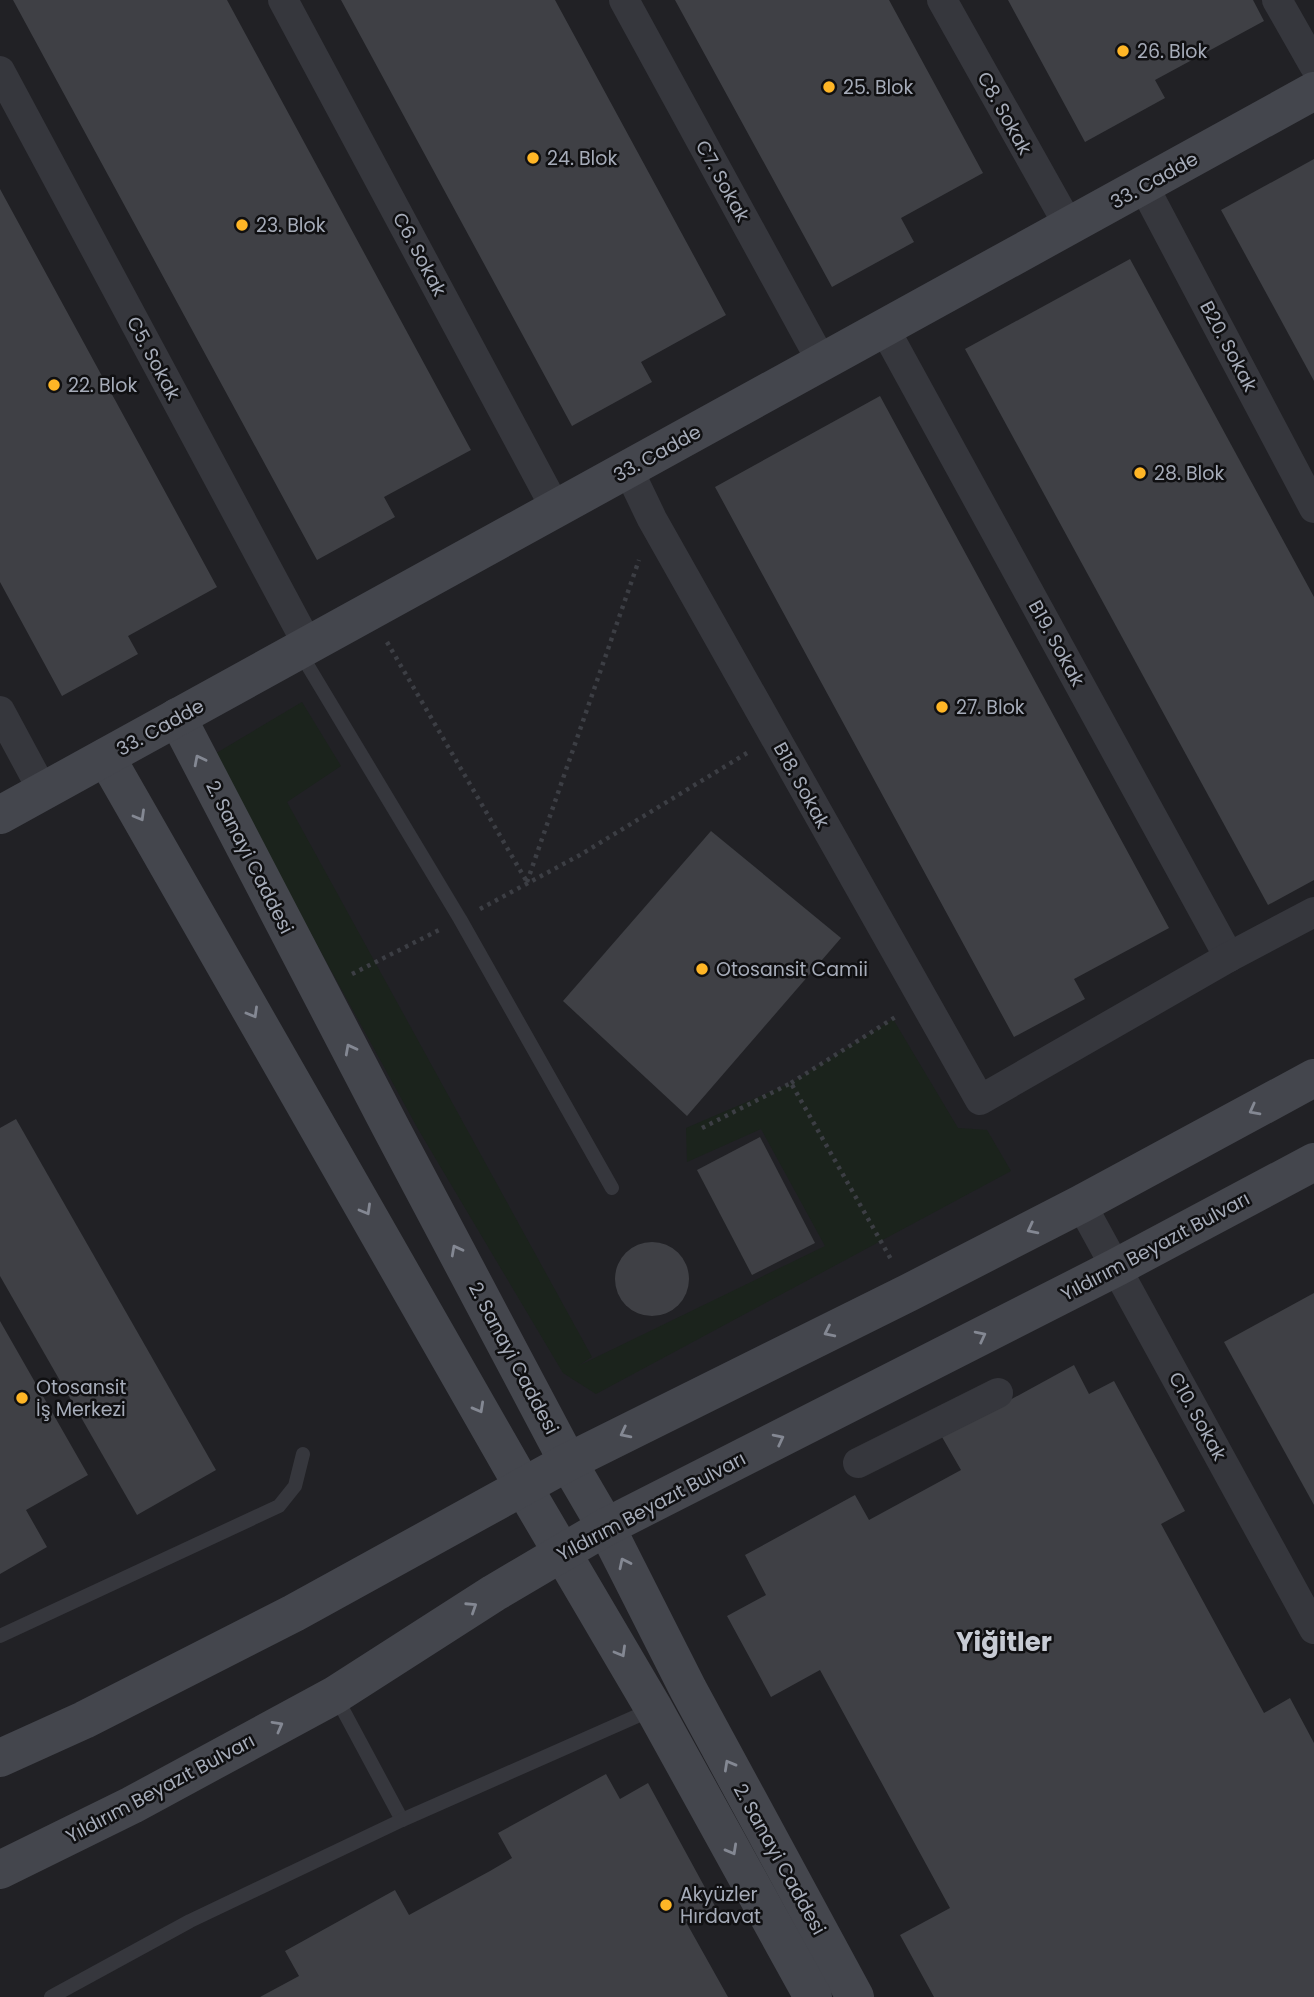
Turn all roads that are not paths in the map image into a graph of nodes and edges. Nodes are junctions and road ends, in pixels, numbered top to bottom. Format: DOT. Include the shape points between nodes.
graph roads {
  1 [pos="283,0"];
  2 [pos="624,0"];
  3 [pos="942,0"];
  4 [pos="1277,0"];
  5 [pos="1314,65"];
  6 [pos="0,71"];
  7 [pos="1314,91"];
  8 [pos="1143,185"];
  9 [pos="1069,226"];
  10 [pos="884,328"];
  11 [pos="822,362"];
  12 [pos="628,469"];
  13 [pos="1314,508"];
  14 [pos="556,509"];
  15 [pos="304,648"];
  16 [pos="0,711"];
  17 [pos="177,717"];
  18 [pos="106,757"];
  19 [pos="43,791"];
  20 [pos="0,815"];
  21 [pos="1314,912"];
  22 [pos="1230,957"];
  23 [pos="1314,1078"];
  24 [pos="1314,1162"];
  25 [pos="612,1188"];
  26 [pos="1081,1204"];
  27 [pos="1117,1267"];
  28 [pos="998,1393"];
  29 [pos="303,1454"];
  30 [pos="568,1462"];
  31 [pos="858,1462"];
  32 [pos="524,1488"];
  33 [pos="606,1527"];
  34 [pos="562,1552"];
  35 [pos="1314,1629"];
  36 [pos="0,1636"];
  37 [pos="335,1695"];
  38 [pos="654,1709"];
  39 [pos="0,1758"];
  40 [pos="402,1820"];
  41 [pos="0,1870"];
  42 [pos="51,1997"];
  43 [pos="813,1997"];
  44 [pos="855,1997"];
  1 -- 14 [label="street, C6. Sokak"];
  2 -- 11 [label="street, C7. Sokak"];
  3 -- 9 [label="street, C8. Sokak"];
  4 -- 5 [label="street"];
  6 -- 15 [label="street, C5. Sokak"];
  7 -- 8 [label="main road, 33. Cadde"];
  8 -- 9 [label="main road, 33. Cadde"];
  8 -- 13 [label="street, B20. Sokak"];
  9 -- 10 [label="main road, 33. Cadde"];
  10 -- 11 [label="main road, 33. Cadde"];
  10 -- 22 [label="street, B19. Sokak"];
  11 -- 12 [label="main road, 33. Cadde"];
  12 -- 14 [label="main road, 33. Cadde"];
  12 -- 22 [label="street, B18. Sokak" via="980,1100"];
  14 -- 15 [label="main road, 33. Cadde"];
  15 -- 17 [label="main road, 33. Cadde"];
  15 -- 25 [label="lane"];
  16 -- 19 [label="street"];
  17 -- 18 [label="main road, 33. Cadde"];
  30 -- 17 [label="main road, 2. Sanayi Caddesi, one-way"];
  18 -- 19 [label="main road, 33. Cadde"];
  18 -- 32 [label="main road, 2. Sanayi Caddesi, one-way"];
  19 -- 20 [label="main road, 33. Cadde"];
  21 -- 22 [label="street"];
  23 -- 26 [label="main road, one-way"];
  24 -- 27 [label="main road, Yıldırım Beyazıt Bulvarı"];
  26 -- 27 [label="street, C10. Sokak"];
  26 -- 30 [label="main road, one-way"];
  33 -- 27 [label="main road, Yıldırım Beyazıt Bulvarı, one-way"];
  27 -- 35 [label="street, C10. Sokak"];
  28 -- 31 [label="street"];
  29 -- 36 [label="lane" via="295,1486 279,1506"];
  30 -- 32 [label="main road"];
  30 -- 33 [label="main road, 2. Sanayi Caddesi"];
  32 -- 34 [label="main road, 2. Sanayi Caddesi"];
  32 -- 39 [label="main road" via="294,1613"];
  33 -- 34 [label="main road, Yıldırım Beyazıt Bulvarı"];
  44 -- 33 [label="main road, 2. Sanayi Caddesi, one-way" via="694,1701"];
  37 -- 34 [label="main road, Yıldırım Beyazıt Bulvarı, one-way"];
  34 -- 38 [label="main road, 2. Sanayi Caddesi, one-way"];
  37 -- 40 [label="lane"];
  41 -- 37 [label="main road, Yıldırım Beyazıt Bulvarı, one-way" via="132,1805"];
  38 -- 40 [label="lane"];
  38 -- 43 [label="main road, 2. Sanayi Caddesi, one-way"];
  40 -- 42 [label="lane" via="190,1921"];
}
